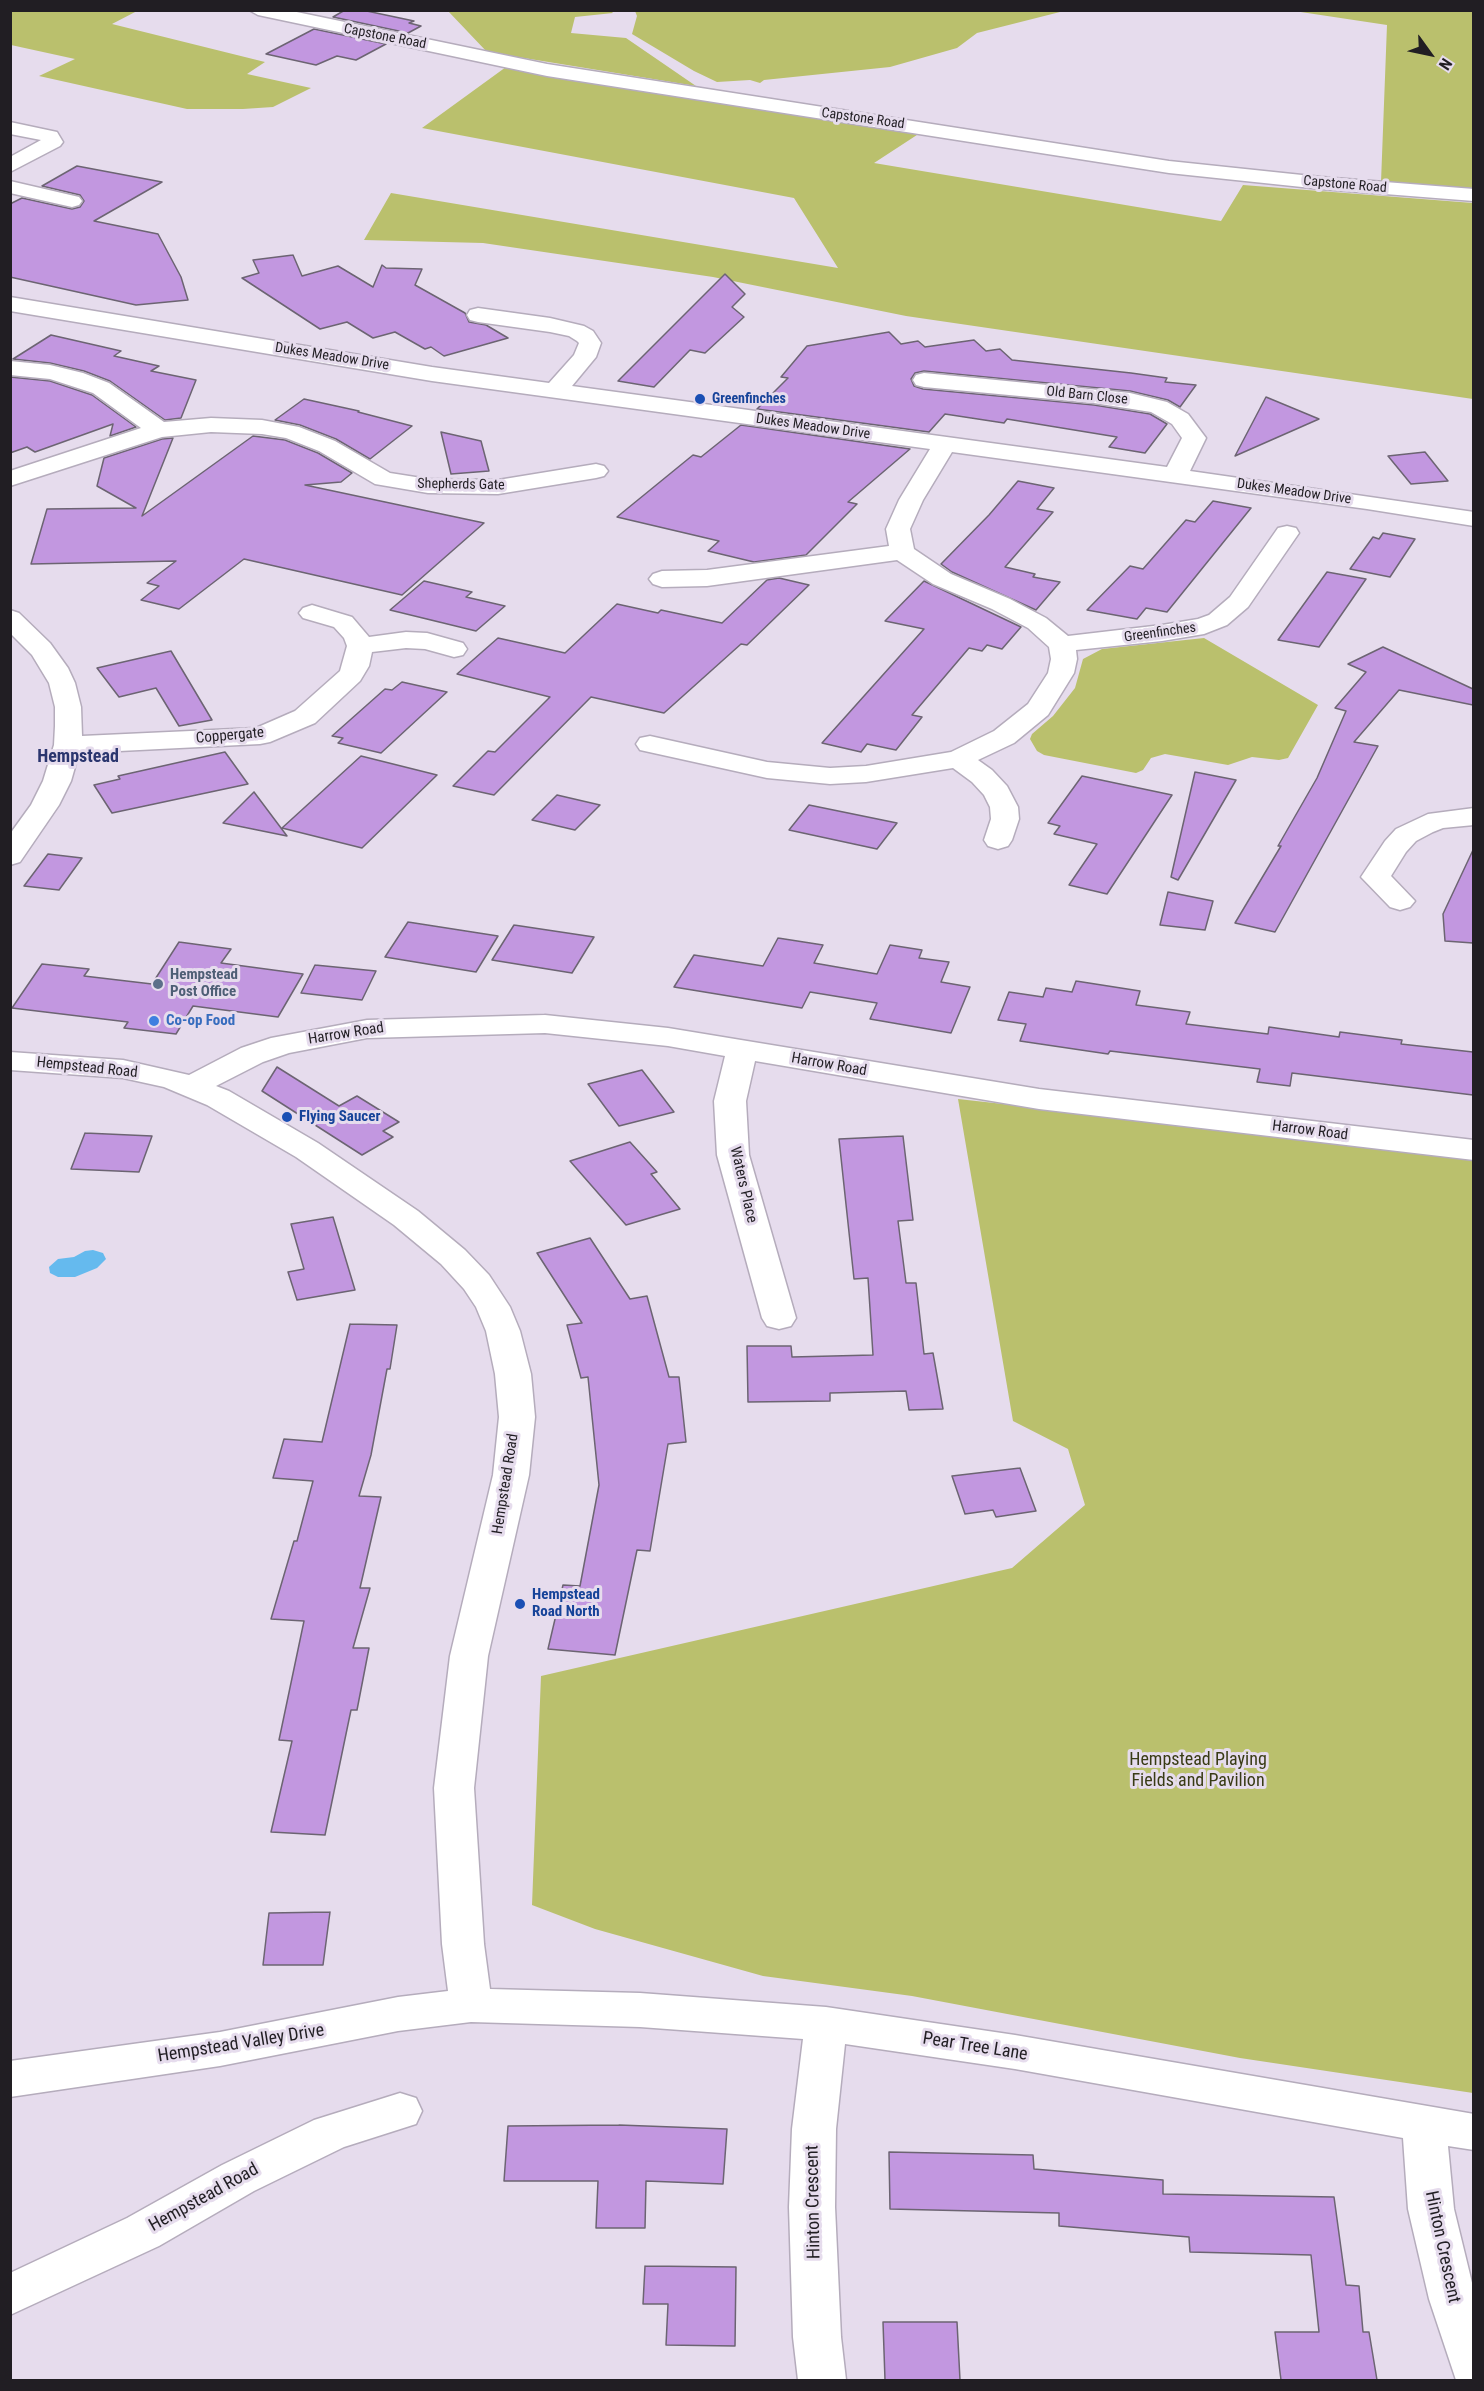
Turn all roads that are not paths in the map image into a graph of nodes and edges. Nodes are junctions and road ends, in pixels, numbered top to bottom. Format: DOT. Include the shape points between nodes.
graph roads {
  1 [pos="258,10"];
  2 [pos="10,128"];
  3 [pos="10,166"];
  4 [pos="10,187"];
  5 [pos="1473,195"];
  6 [pos="72,201"];
  7 [pos="10,304"];
  8 [pos="478,315"];
  9 [pos="10,368"];
  10 [pos="924,380"];
  11 [pos="555,391"];
  12 [pos="159,430"];
  13 [pos="945,445"];
  14 [pos="596,471"];
  15 [pos="1175,476"];
  16 [pos="10,479"];
  17 [pos="1473,519"];
  18 [pos="1287,534"];
  19 [pos="902,552"];
  20 [pos="662,579"];
  21 [pos="312,613"];
  22 [pos="14,626"];
  23 [pos="1062,644"];
  24 [pos="360,646"];
  25 [pos="454,649"];
  26 [pos="650,744"];
  27 [pos="68,745"];
  28 [pos="958,759"];
  29 [pos="1473,816"];
  30 [pos="998,840"];
  31 [pos="10,856"];
  32 [pos="1400,901"];
  33 [pos="742,1050"];
  34 [pos="13,1063"];
  35 [pos="192,1086"];
  36 [pos="1473,1150"];
  37 [pos="779,1318"];
  38 [pos="471,2005"];
  39 [pos="826,2024"];
  40 [pos="10,2079"];
  41 [pos="400,2110"];
  42 [pos="1424,2124"];
  43 [pos="1473,2132"];
  44 [pos="10,2295"];
  45 [pos="1473,2368"];
  46 [pos="822,2380"];
  1 -- 5 [label="street, Capstone Road" via="547,70 1169,167"];
  2 -- 3 [label="street" via="53,139"];
  4 -- 6 [label="street"];
  7 -- 11 [label="street, Dukes Meadow Drive"];
  8 -- 11 [label="street" via="550,325 585,336 590,343 585,357"];
  9 -- 12 [label="street" via="51,372 100,388"];
  10 -- 15 [label="street, Old Barn Close" via="1130,400 1159,407 1180,419 1194,438"];
  11 -- 13 [label="street, Dukes Meadow Drive"];
  12 -- 14 [label="street, Shepherds Gate" via="210,425 291,432 327,446 384,479 428,486 498,487"];
  12 -- 16 [label="street, Shepherds Gate"];
  13 -- 15 [label="street, Dukes Meadow Drive"];
  13 -- 19 [label="street" via="898,529"];
  15 -- 17 [label="street, Dukes Meadow Drive"];
  18 -- 23 [label="street, Greenfinches" via="1239,603 1218,620 1179,631"];
  19 -- 20 [label="street" via="706,578"];
  19 -- 23 [label="street" via="942,579 1037,623"];
  21 -- 24 [label="street" via="343,622"];
  22 -- 27 [label="street" via="41,649 62,683 68,707"];
  23 -- 28 [label="street" via="1061,673 1038,709 1004,737"];
  24 -- 25 [label="street" via="406,640"];
  24 -- 27 [label="street, Coppergate" via="356,666 338,688 305,717 272,733 241,738"];
  26 -- 28 [label="street" via="767,770 830,776 898,771"];
  27 -- 31 [label="street" via="45,805"];
  28 -- 30 [label="street" via="997,792 1005,819"];
  29 -- 32 [label="street" via="1438,820 1406,835 1395,847 1376,877"];
  33 -- 35 [label="street, Harrow Road" via="606,1029 545,1024 367,1029 272,1048"];
  33 -- 36 [label="street, Harrow Road" via="1039,1098"];
  33 -- 37 [label="street, Waters Place" via="730,1101 733,1155"];
  34 -- 35 [label="street, Hempstead Road" via="123,1069"];
  35 -- 38 [label="street, Hempstead Road" via="307,1150 406,1218 477,1282 502,1330 513,1374 517,1417 511,1475 469,1656 454,1788 463,1944"];
  38 -- 39 [label="street, Pear Tree Lane" via="640,2010"];
  38 -- 40 [label="street, Hempstead Valley Drive" via="398,2014 220,2049"];
  39 -- 42 [label="street, Pear Tree Lane" via="1037,2056"];
  39 -- 46 [label="street, Hinton Crescent" via="814,2129 812,2207"];
  41 -- 44 [label="street, Hempstead Road" via="330,2133 238,2178 143,2232"];
  42 -- 43 [label="street, Pear Tree Lane"];
  42 -- 45 [label="street, Hinton Crescent" via="1431,2209"];
}
